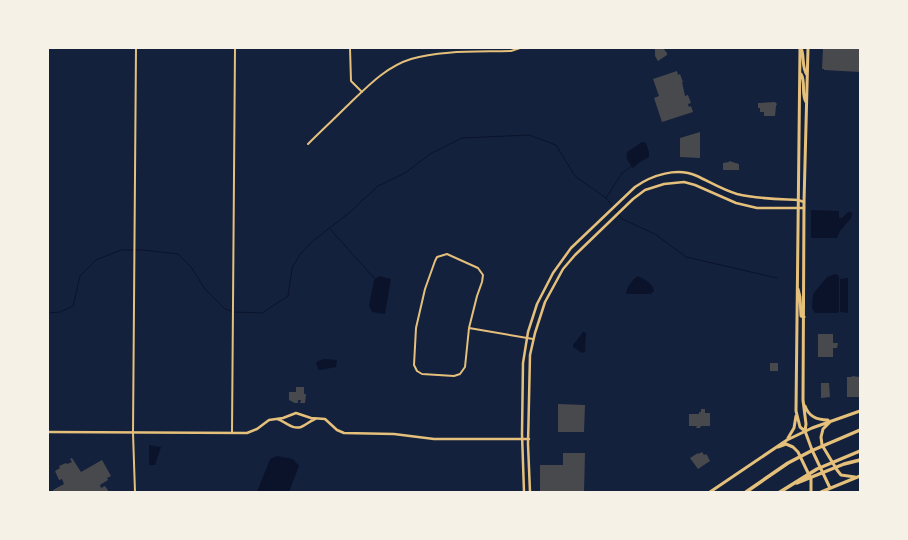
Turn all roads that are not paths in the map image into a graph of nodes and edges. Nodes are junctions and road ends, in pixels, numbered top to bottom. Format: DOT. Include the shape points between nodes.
graph roads {
  1 [pos="136,48"];
  2 [pos="235,48"];
  3 [pos="350,48"];
  4 [pos="520,48"];
  5 [pos="801,48"];
  6 [pos="808,48"];
  7 [pos="800,73"];
  8 [pos="807,75"];
  9 [pos="362,92"];
  10 [pos="806,102"];
  11 [pos="308,144"];
  12 [pos="798,200"];
  13 [pos="804,202"];
  14 [pos="798,208"];
  15 [pos="805,208"];
  16 [pos="797,288"];
  17 [pos="804,318"];
  18 [pos="469,328"];
  19 [pos="527,338"];
  20 [pos="533,340"];
  21 [pos="803,400"];
  22 [pos="860,411"];
  23 [pos="796,412"];
  24 [pos="316,418"];
  25 [pos="274,419"];
  26 [pos="832,420"];
  27 [pos="805,431"];
  28 [pos="860,431"];
  29 [pos="48,432"];
  30 [pos="232,433"];
  31 [pos="133,434"];
  32 [pos="522,439"];
  33 [pos="529,440"];
  34 [pos="787,440"];
  35 [pos="776,447"];
  36 [pos="860,451"];
  37 [pos="860,460"];
  38 [pos="523,461"];
  39 [pos="529,461"];
  40 [pos="860,476"];
  41 [pos="855,477"];
  42 [pos="790,485"];
  43 [pos="830,488"];
  44 [pos="135,492"];
  45 [pos="524,492"];
  46 [pos="530,492"];
  47 [pos="710,492"];
  48 [pos="746,492"];
  49 [pos="780,492"];
  50 [pos="811,492"];
  51 [pos="821,492"];
  1 -- 31 [label="street"];
  2 -- 30 [label="street"];
  3 -- 9 [label="street" via="351,81"];
  4 -- 9 [label="street" via="511,51 441,54 415,58 390,68"];
  5 -- 7 [label="main road"];
  5 -- 8 [label="main road"];
  6 -- 8 [label="main road"];
  7 -- 10 [label="main road"];
  7 -- 12 [label="main road"];
  8 -- 10 [label="main road"];
  9 -- 11 [label="street"];
  10 -- 13 [label="main road"];
  12 -- 13 [label="street"];
  12 -- 14 [label="main road"];
  12 -- 19 [label="street" via="744,196 695,175 671,173 655,176 640,183 571,248 553,273 537,304"];
  13 -- 15 [label="main road"];
  14 -- 15 [label="street"];
  14 -- 16 [label="main road"];
  14 -- 20 [label="street" via="757,208 742,205 684,182 672,182 645,190 622,209 563,269 545,302"];
  15 -- 17 [label="main road"];
  16 -- 17 [label="main road" via="801,316"];
  16 -- 23 [label="main road"];
  17 -- 21 [label="main road"];
  18 -- 18 [label="street" via="483,275 478,268 447,254 442,255 435,261 425,289 416,328 414,365 417,371 425,374 460,374 465,367"];
  18 -- 19 [label="street"];
  19 -- 20 [label="street"];
  19 -- 32 [label="street" via="523,363"];
  20 -- 33 [label="street" via="529,380"];
  21 -- 26 [label="main road" via="810,415 821,420"];
  21 -- 27 [label="main road"];
  22 -- 26 [label="main road"];
  23 -- 27 [label="main road" via="800,427"];
  23 -- 34 [label="main road" via="794,428"];
  24 -- 25 [label="street" via="296,413"];
  24 -- 25 [label="street" via="298,428"];
  24 -- 32 [label="street" via="325,419 344,433"];
  25 -- 30 [label="street" via="265,422 257,430"];
  26 -- 27 [label="main road"];
  26 -- 41 [label="main road" via="823,429 822,445 841,475"];
  27 -- 34 [label="main road"];
  27 -- 43 [label="main road"];
  28 -- 48 [label="highway" via="837,439 788,463"];
  29 -- 31 [label="street"];
  30 -- 31 [label="street"];
  31 -- 44 [label="street"];
  32 -- 33 [label="street"];
  32 -- 38 [label="street"];
  33 -- 39 [label="street"];
  34 -- 35 [label="main road"];
  35 -- 47 [label="main road"];
  35 -- 50 [label="main road" via="786,444 798,452 811,479"];
  36 -- 42 [label="highway" via="818,469"];
  37 -- 42 [label="highway"];
  38 -- 39 [label="street"];
  38 -- 45 [label="street"];
  39 -- 46 [label="street"];
  40 -- 41 [label="main road"];
  41 -- 43 [label="main road"];
  42 -- 49 [label="highway"];
  43 -- 51 [label="main road"];
}
